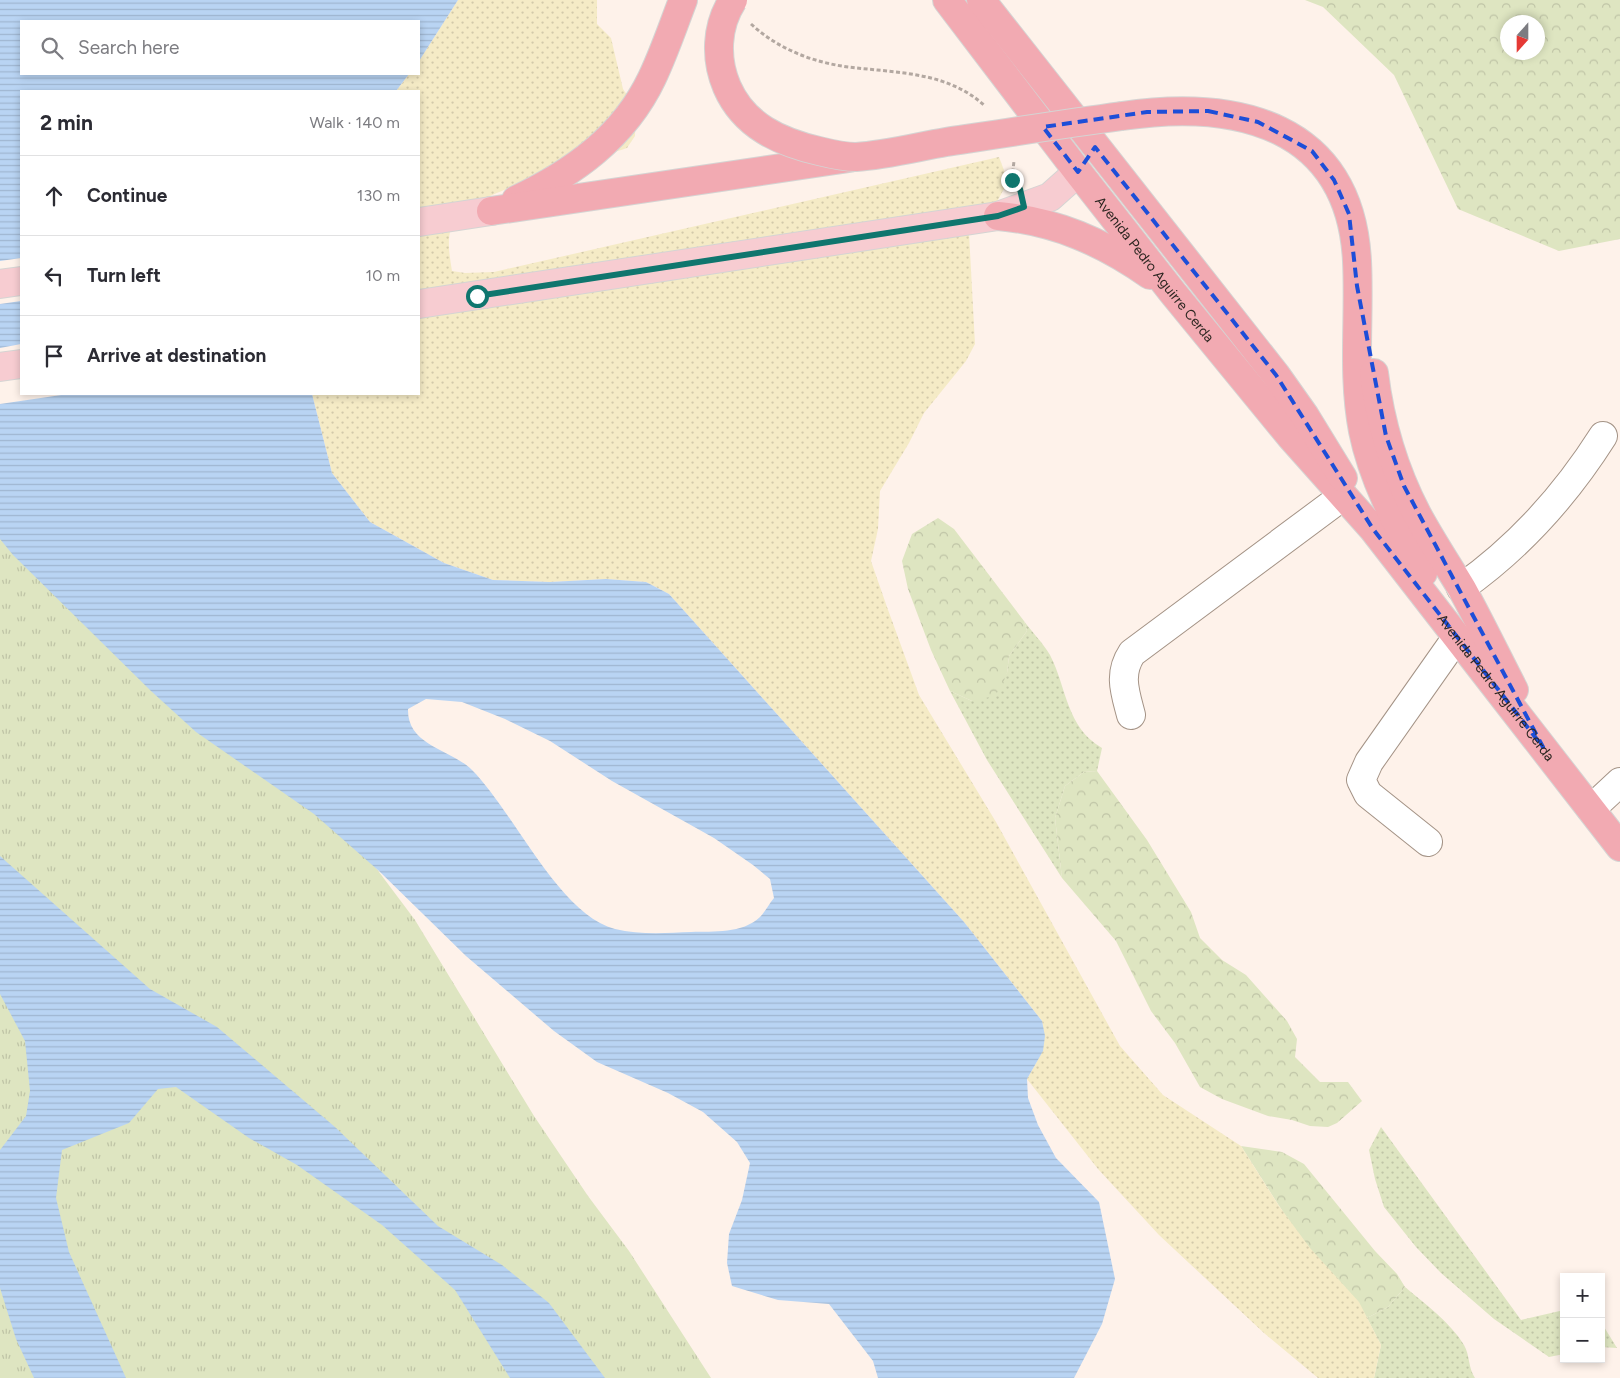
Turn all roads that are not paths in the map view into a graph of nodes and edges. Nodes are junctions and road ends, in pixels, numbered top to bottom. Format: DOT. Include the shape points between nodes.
graph roads {
  1 [pos="684,0"];
  2 [pos="931,0"];
  3 [pos="947,0"];
  4 [pos="981,0"];
  5 [pos="740,11"];
  6 [pos="964,25"];
  7 [pos="1096,147"];
  8 [pos="856,157"];
  9 [pos="1078,172"];
  10 [pos="492,211"];
  11 [pos="998,216"];
  12 [pos="420,222"];
  13 [pos="20,281"];
  14 [pos="0,284"];
  15 [pos="1357,286"];
  16 [pos="1173,293"];
  17 [pos="420,304"];
  18 [pos="20,364"];
  19 [pos="0,367"];
  20 [pos="1603,436"];
  21 [pos="1343,496"];
  22 [pos="1373,529"];
  23 [pos="1461,588"];
  24 [pos="1457,637"];
  25 [pos="1131,715"];
  26 [pos="1543,747"];
  27 [pos="1620,782"];
  28 [pos="1591,809"];
  29 [pos="1428,842"];
  30 [pos="1620,847"];
  1 -- 10 [label="highway" via="652,79 607,142 571,170"];
  2 -- 6 [label="highway"];
  3 -- 6 [label="highway, Avenida Pedro Aguirre Cerda"];
  4 -- 7 [label="highway, Avenida Pedro Aguirre Cerda"];
  5 -- 8 [label="highway, bridge" via="723,20 719,39 723,76 739,107 764,131 779,139 830,154"];
  6 -- 9 [label="highway, Avenida Pedro Aguirre Cerda"];
  7 -- 9 [label="highway"];
  7 -- 22 [label="highway, Avenida Pedro Aguirre Cerda" via="1276,375 1326,449"];
  8 -- 10 [label="highway, bridge"];
  8 -- 15 [label="highway, bridge" via="1176,110 1208,112 1258,122 1298,140 1324,164 1342,197 1354,237"];
  9 -- 11 [label="main road" via="1050,197"];
  9 -- 16 [label="highway, Avenida Pedro Aguirre Cerda"];
  10 -- 12 [label="main road"];
  11 -- 16 [label="highway" via="1026,218 1076,233 1132,263"];
  11 -- 17 [label="main road"];
  13 -- 14 [label="main road"];
  15 -- 23 [label="highway" via="1386,436 1417,514"];
  15 -- 24 [label="highway" via="1356,364 1363,431 1370,457 1400,529"];
  16 -- 21 [label="highway, Avenida Pedro Aguirre Cerda"];
  18 -- 19 [label="main road"];
  20 -- 23 [label="street" via="1578,475 1536,525 1509,551"];
  21 -- 22 [label="highway, Avenida Pedro Aguirre Cerda"];
  21 -- 25 [label="street" via="1132,653 1123,674"];
  22 -- 24 [label="highway, Avenida Pedro Aguirre Cerda"];
  23 -- 26 [label="highway"];
  24 -- 26 [label="highway, Avenida Pedro Aguirre Cerda"];
  24 -- 29 [label="street" via="1369,762 1361,780 1368,794"];
  26 -- 28 [label="highway, Avenida Pedro Aguirre Cerda"];
  27 -- 28 [label="street"];
  28 -- 30 [label="highway, Avenida Pedro Aguirre Cerda"];
}
